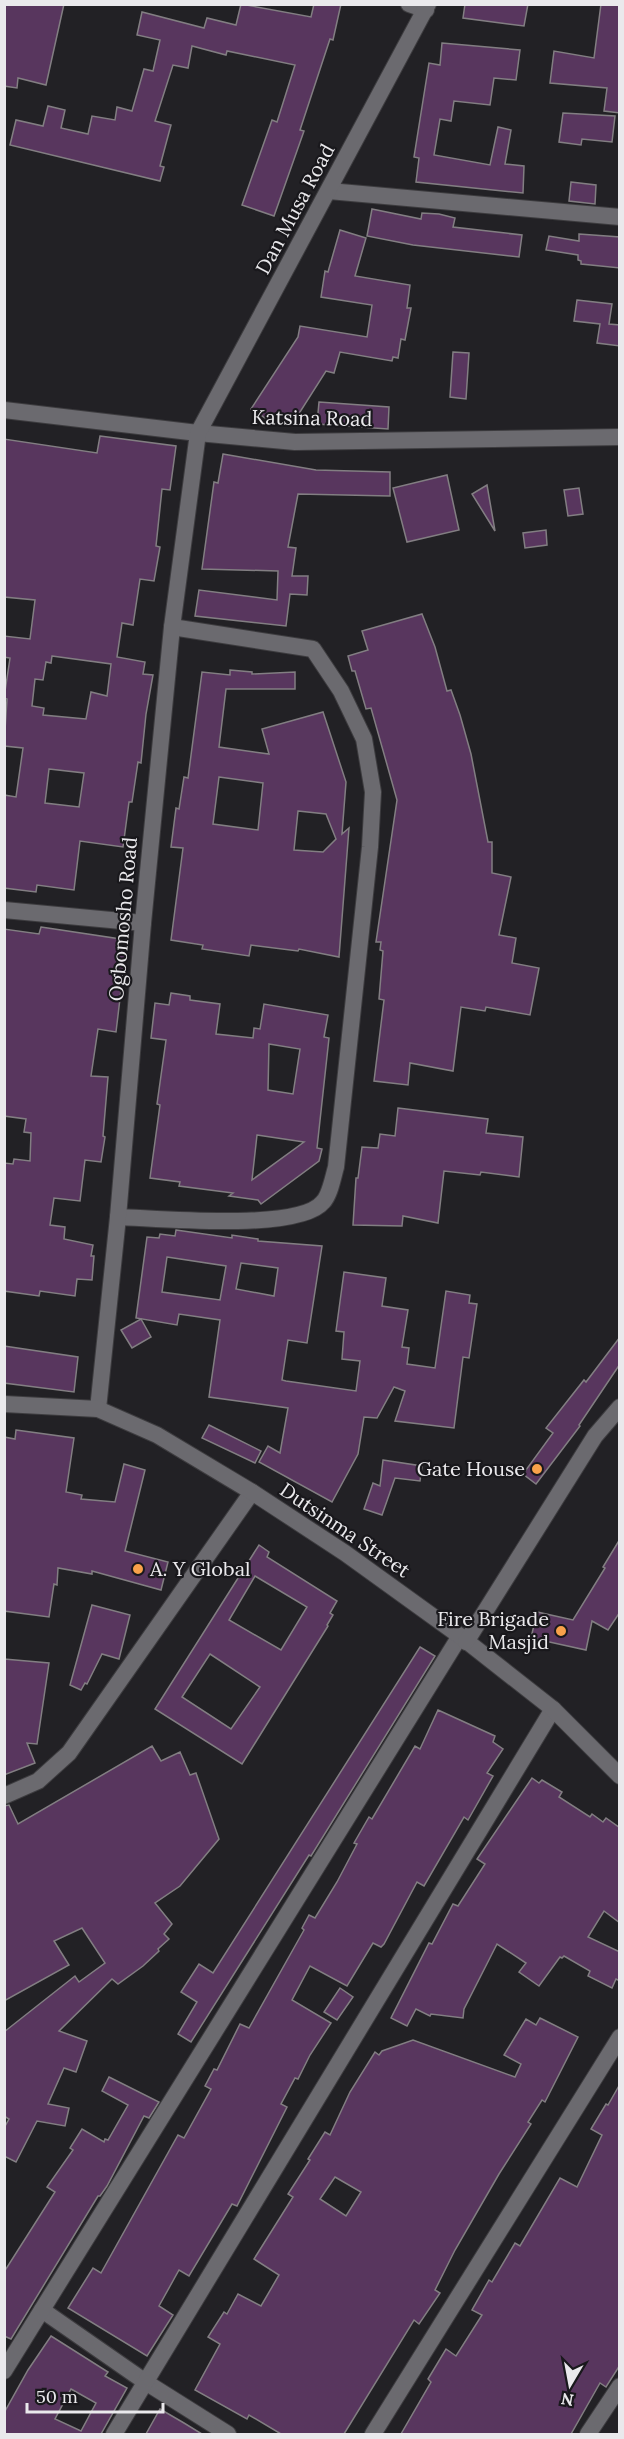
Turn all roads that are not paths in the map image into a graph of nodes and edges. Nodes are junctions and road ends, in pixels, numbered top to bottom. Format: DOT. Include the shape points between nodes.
graph roads {
  1 [pos="409,4"];
  2 [pos="427,7"];
  3 [pos="329,191"];
  4 [pos="620,217"];
  5 [pos="4,410"];
  6 [pos="198,433"];
  7 [pos="620,437"];
  8 [pos="172,627"];
  9 [pos="4,910"];
  10 [pos="143,923"];
  11 [pos="118,1217"];
  12 [pos="4,1404"];
  13 [pos="620,1407"];
  14 [pos="98,1409"];
  15 [pos="252,1492"];
  16 [pos="463,1639"];
  17 [pos="553,1709"];
  18 [pos="620,1776"];
  19 [pos="4,1796"];
  20 [pos="620,2037"];
  21 [pos="42,2310"];
  22 [pos="4,2371"];
  23 [pos="147,2384"];
  24 [pos="620,2386"];
  25 [pos="114,2434"];
  26 [pos="228,2434"];
  27 [pos="373,2434"];
  28 [pos="588,2434"];
  1 -- 2 [label="street"];
  2 -- 3 [label="street, Dan Musa Road"];
  3 -- 4 [label="street"];
  3 -- 6 [label="street, Dan Musa Road"];
  5 -- 6 [label="street, Katsina Road"];
  6 -- 7 [label="street, Katsina Road" via="295,442"];
  6 -- 8 [label="street, Ogbomosho Road"];
  8 -- 10 [label="street, Ogbomosho Road"];
  8 -- 11 [label="street" via="313,649 341,691 364,739 373,792 370,847 336,1167 324,1202 310,1211 280,1219"];
  9 -- 10 [label="street"];
  10 -- 11 [label="street, Ogbomosho Road"];
  11 -- 14 [label="street, Ogbomosho Road"];
  12 -- 14 [label="street, Dutsinma Street"];
  13 -- 16 [label="street" via="595,1436"];
  14 -- 15 [label="street, Dutsinma Street" via="157,1435"];
  15 -- 16 [label="street, Dutsinma Street" via="345,1553"];
  15 -- 19 [label="street" via="69,1753 38,1781"];
  16 -- 17 [label="street, Dutsinma Street"];
  16 -- 21 [label="street"];
  17 -- 18 [label="street, Dutsinma Street"];
  17 -- 23 [label="street"];
  20 -- 27 [label="street"];
  21 -- 22 [label="street"];
  21 -- 23 [label="street"];
  23 -- 25 [label="street"];
  23 -- 26 [label="street"];
  24 -- 28 [label="street"];
}
